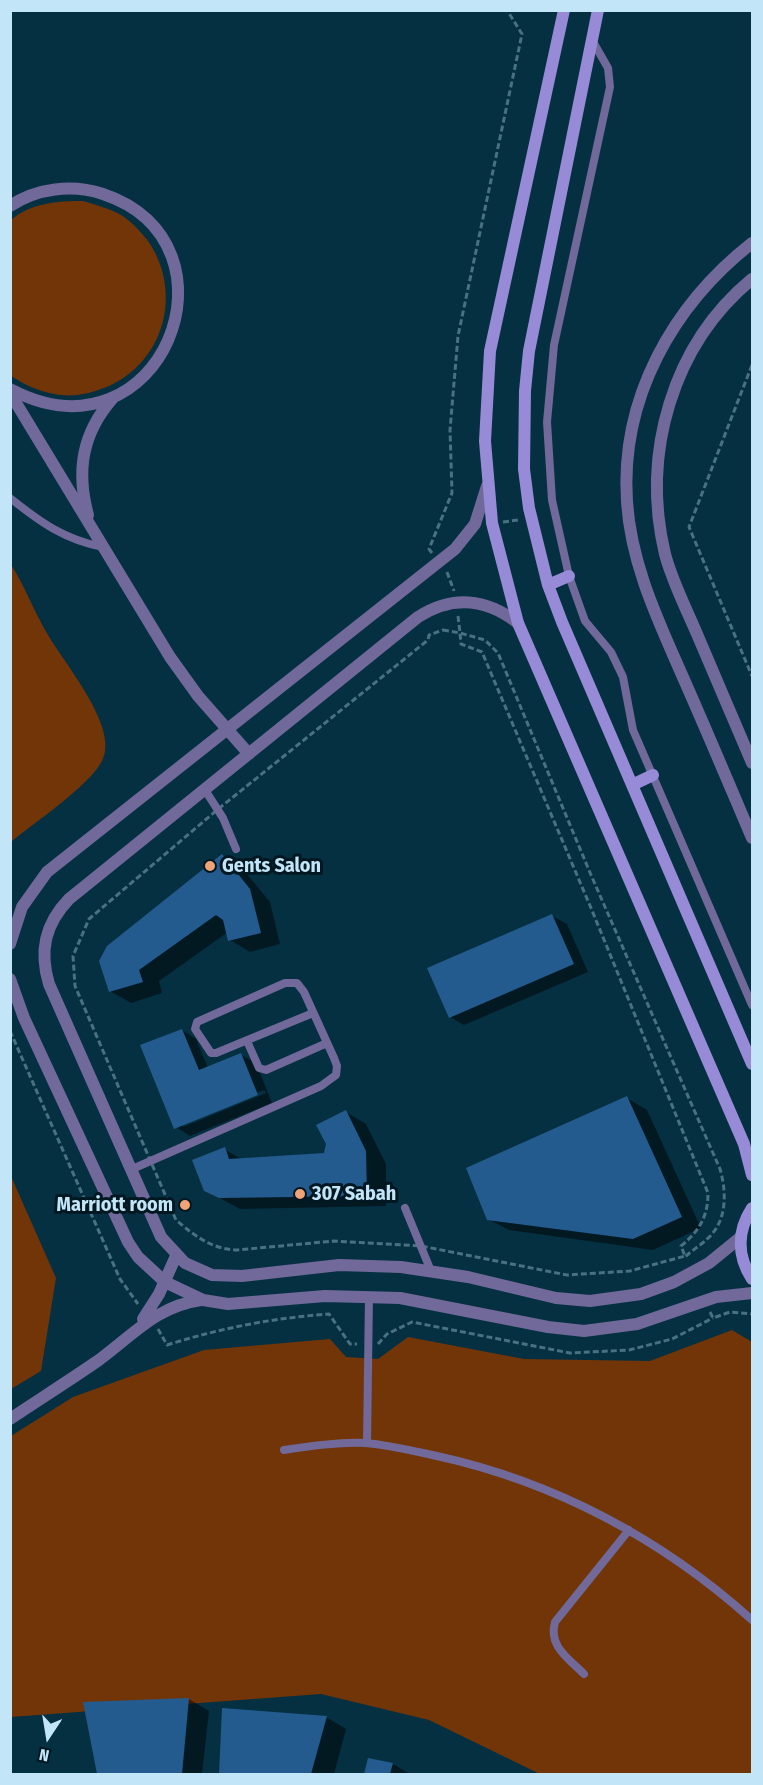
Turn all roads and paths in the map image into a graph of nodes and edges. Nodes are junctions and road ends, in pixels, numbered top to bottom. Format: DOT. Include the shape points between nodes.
graph roads {
  1 [pos="556,10"];
  2 [pos="564,10"];
  3 [pos="598,10"];
  4 [pos="608,10"];
  5 [pos="593,36"];
  6 [pos="556,41"];
  7 [pos="10,206"];
  8 [pos="753,243"];
  9 [pos="753,279"];
  10 [pos="753,365"];
  11 [pos="10,391"];
  12 [pos="113,398"];
  13 [pos="487,486"];
  14 [pos="10,498"];
  15 [pos="93,531"];
  16 [pos="103,547"];
  17 [pos="569,576"];
  18 [pos="548,585"];
  19 [pos="518,623"];
  20 [pos="753,676"];
  21 [pos="228,730"];
  22 [pos="249,754"];
  23 [pos="753,763"];
  24 [pos="653,775"];
  25 [pos="632,785"];
  26 [pos="205,790"];
  27 [pos="217,810"];
  28 [pos="753,838"];
  29 [pos="236,849"];
  30 [pos="22,907"];
  31 [pos="10,917"];
  32 [pos="10,945"];
  33 [pos="10,979"];
  34 [pos="11,984"];
  35 [pos="753,1005"];
  36 [pos="313,1012"];
  37 [pos="10,1030"];
  38 [pos="246,1041"];
  39 [pos="327,1043"];
  40 [pos="753,1064"];
  41 [pos="150,1162"];
  42 [pos="130,1170"];
  43 [pos="753,1174"];
  44 [pos="753,1202"];
  45 [pos="405,1208"];
  46 [pos="752,1208"];
  47 [pos="741,1237"];
  48 [pos="421,1246"];
  49 [pos="176,1256"];
  50 [pos="431,1270"];
  51 [pos="753,1279"];
  52 [pos="165,1282"];
  53 [pos="753,1293"];
  54 [pos="369,1296"];
  55 [pos="202,1300"];
  56 [pos="149,1316"];
  57 [pos="713,1318"];
  58 [pos="368,1345"];
  59 [pos="10,1419"];
  60 [pos="367,1443"];
  61 [pos="284,1449"];
  62 [pos="629,1530"];
  63 [pos="753,1620"];
  64 [pos="584,1674"];
  1 -- 6 [label="street"];
  2 -- 6 [label="street"];
  3 -- 5 [label="street"];
  4 -- 5 [label="street"];
  5 -- 17 [label="lane" via="608,68 610,87 554,345 547,422 552,500"];
  5 -- 18 [label="street" via="531,342 525,390 525,469 535,537"];
  6 -- 13 [label="street" via="490,351 484,441"];
  7 -- 12 [label="street" via="42,192 67,188 92,191 116,198 137,212 168,250 177,274 176,324 153,368"];
  8 -- 28 [label="street" via="709,281 662,347 636,413 627,473 631,533 646,592"];
  9 -- 23 [label="street" via="704,331 676,383 660,440 657,498 660,527 675,584"];
  10 -- 20 [label="path" via="689,527"];
  11 -- 12 [label="street" via="48,405 70,407"];
  11 -- 15 [label="street"];
  12 -- 15 [label="street" via="92,426 81,460 82,495"];
  13 -- 19 [label="street" via="499,555"];
  13 -- 21 [label="street" via="475,524 455,549"];
  14 -- 16 [label="lane" via="57,532"];
  15 -- 16 [label="street"];
  16 -- 21 [label="street" via="184,676"];
  17 -- 18 [label="street"];
  17 -- 24 [label="lane" via="585,621 610,652 623,677 630,720"];
  18 -- 25 [label="street"];
  19 -- 22 [label="street" via="480,603 456,601 429,610"];
  19 -- 43 [label="street" via="739,1133"];
  21 -- 22 [label="street"];
  21 -- 30 [label="street" via="47,872"];
  22 -- 26 [label="street"];
  24 -- 25 [label="street"];
  24 -- 35 [label="lane"];
  25 -- 40 [label="street"];
  26 -- 27 [label="lane"];
  26 -- 42 [label="street" via="69,899 58,910 45,938 44,969 49,984"];
  27 -- 29 [label="lane"];
  27 -- 41 [label="path" via="88,919 73,956 75,986"];
  27 -- 48 [label="path" via="428,640 429,635 442,630 460,633 461,644 482,652 708,1193 708,1208 700,1226 681,1246 685,1256 630,1271 598,1275 544,1272 498,1259"];
  30 -- 31 [label="street"];
  30 -- 32 [label="street"];
  33 -- 34 [label="street"];
  34 -- 52 [label="street" via="128,1242"];
  36 -- 38 [label="lane"];
  36 -- 38 [label="lane" via="302,987 291,982 195,1025 211,1053"];
  36 -- 39 [label="lane"];
  37 -- 56 [label="path" via="120,1279"];
  38 -- 39 [label="lane" via="260,1068 266,1070"];
  39 -- 41 [label="lane" via="337,1066 330,1082"];
  41 -- 42 [label="lane"];
  41 -- 48 [label="path" via="176,1220 200,1240 225,1250 334,1241"];
  42 -- 49 [label="street" via="161,1238"];
  44 -- 46 [label="street"];
  45 -- 48 [label="lane"];
  46 -- 47 [label="street"];
  47 -- 50 [label="street" via="693,1274 641,1294 607,1300 556,1298"];
  47 -- 51 [label="street" via="741,1254"];
  48 -- 50 [label="lane"];
  49 -- 50 [label="street" via="198,1270 227,1277 339,1264"];
  49 -- 52 [label="street"];
  52 -- 55 [label="street"];
  52 -- 56 [label="street"];
  53 -- 54 [label="street" via="716,1297 637,1324 584,1331 431,1302"];
  54 -- 55 [label="street" via="325,1296 241,1305"];
  54 -- 58 [label="lane"];
  55 -- 56 [label="street"];
  56 -- 58 [label="path" via="167,1345 275,1318 329,1314 350,1344"];
  56 -- 59 [label="street" via="99,1359"];
  57 -- 58 [label="path" via="672,1339 628,1350 570,1353 412,1322 387,1334 381,1344"];
  58 -- 60 [label="lane"];
  60 -- 61 [label="lane"];
  60 -- 62 [label="lane" via="465,1462 512,1476 559,1494"];
  62 -- 63 [label="lane" via="689,1568"];
  62 -- 64 [label="lane" via="555,1622 557,1647"];
}
